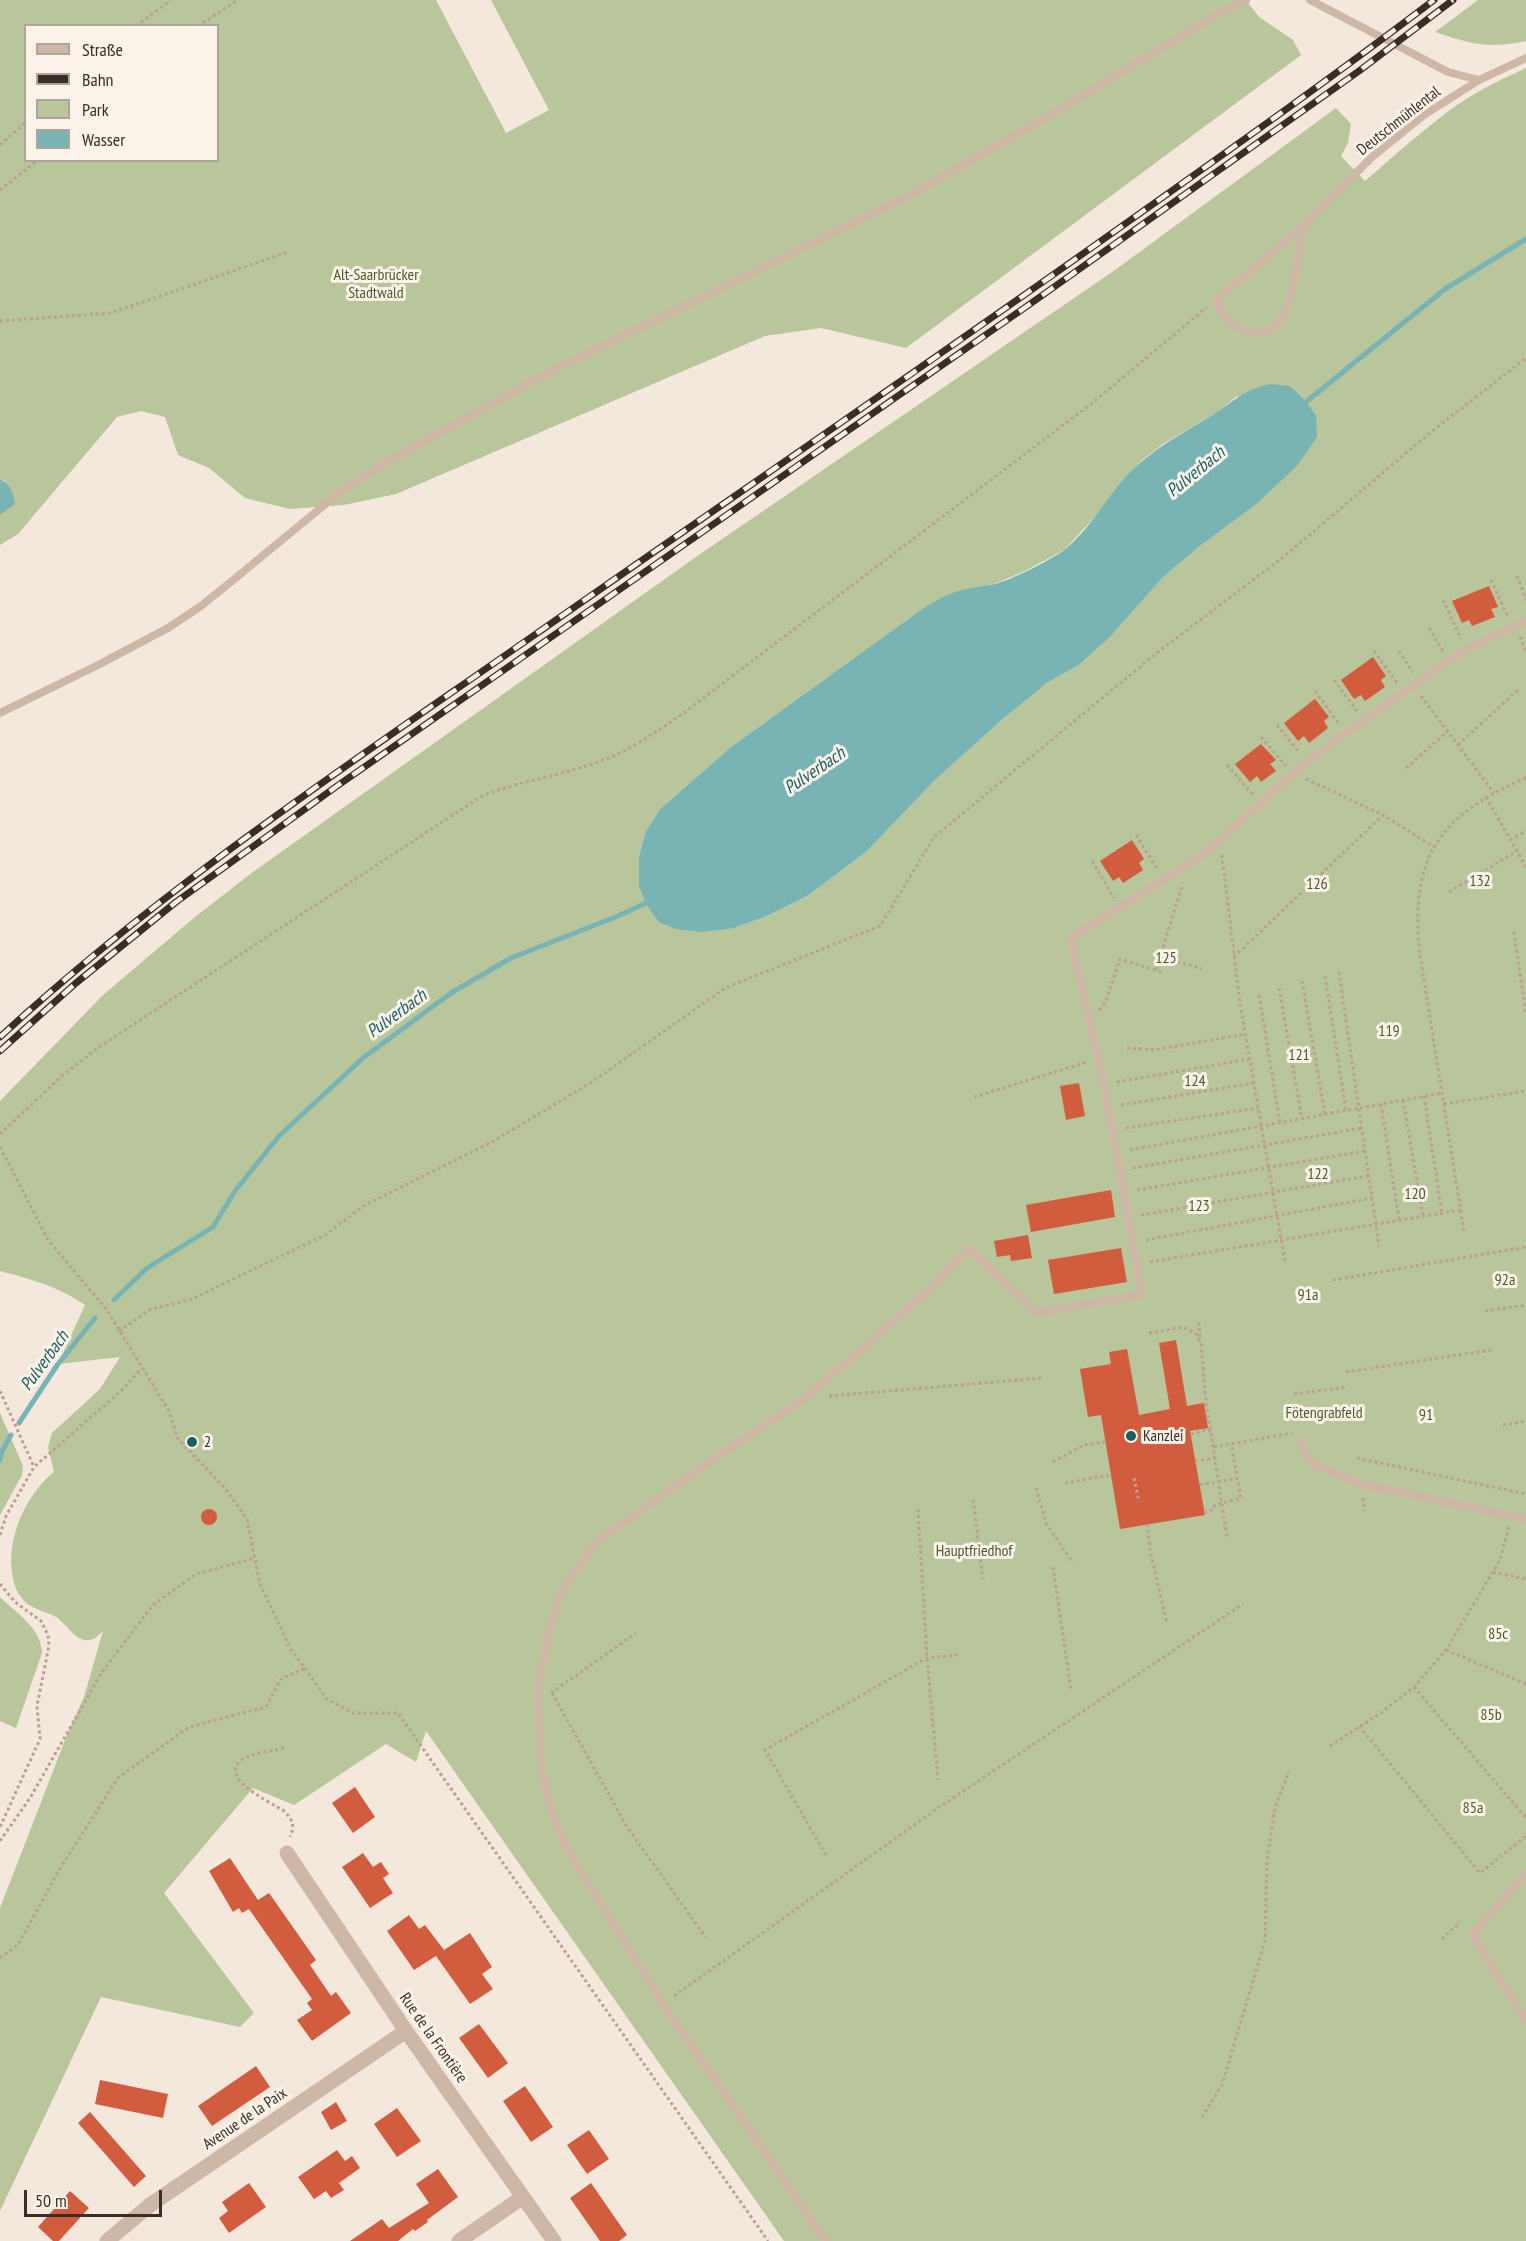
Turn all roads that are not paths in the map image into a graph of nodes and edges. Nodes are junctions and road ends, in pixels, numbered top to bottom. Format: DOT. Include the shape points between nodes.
graph roads {
  1 [pos="1246,0"];
  2 [pos="1310,0"];
  3 [pos="1526,58"];
  4 [pos="1479,80"];
  5 [pos="1303,226"];
  6 [pos="1526,621"];
  7 [pos="0,713"];
  8 [pos="1301,1441"];
  9 [pos="1526,1519"];
  10 [pos="286,1853"];
  11 [pos="1526,1874"];
  12 [pos="1526,2020"];
  13 [pos="406,2031"];
  14 [pos="523,2197"];
  15 [pos="108,2241"];
  16 [pos="459,2241"];
  17 [pos="554,2241"];
  18 [pos="826,2241"];
  1 -- 7 [label="lane" via="914,193 550,372 387,462 339,492 201,606 98,665"];
  2 -- 4 [label="lane" via="1448,72"];
  3 -- 4 [label="lane, Deutschmühlental"];
  4 -- 5 [label="lane, Deutschmühlental" via="1424,115 1372,157"];
  5 -- 5 [label="lane, Deutschmühlental" via="1216,300 1230,323 1256,333 1277,324 1288,302"];
  6 -- 18 [label="lane" via="1466,649 1403,692 1306,762 1221,841 1071,938 1104,1084 1142,1294 1036,1313 969,1248 932,1287 806,1398 599,1540 571,1575 560,1597 548,1635 537,1702 541,1766 552,1812 566,1847 663,2004"];
  8 -- 9 [label="lane" via="1308,1459 1360,1484"];
  10 -- 13 [label="street, Rue de la Frontière"];
  11 -- 12 [label="lane" via="1472,1935"];
  13 -- 14 [label="street, Rue de la Frontière"];
  13 -- 15 [label="street, Avenue de la Paix" via="150,2205"];
  14 -- 16 [label="street"];
  14 -- 17 [label="street, Rue de la Frontière"];
}
